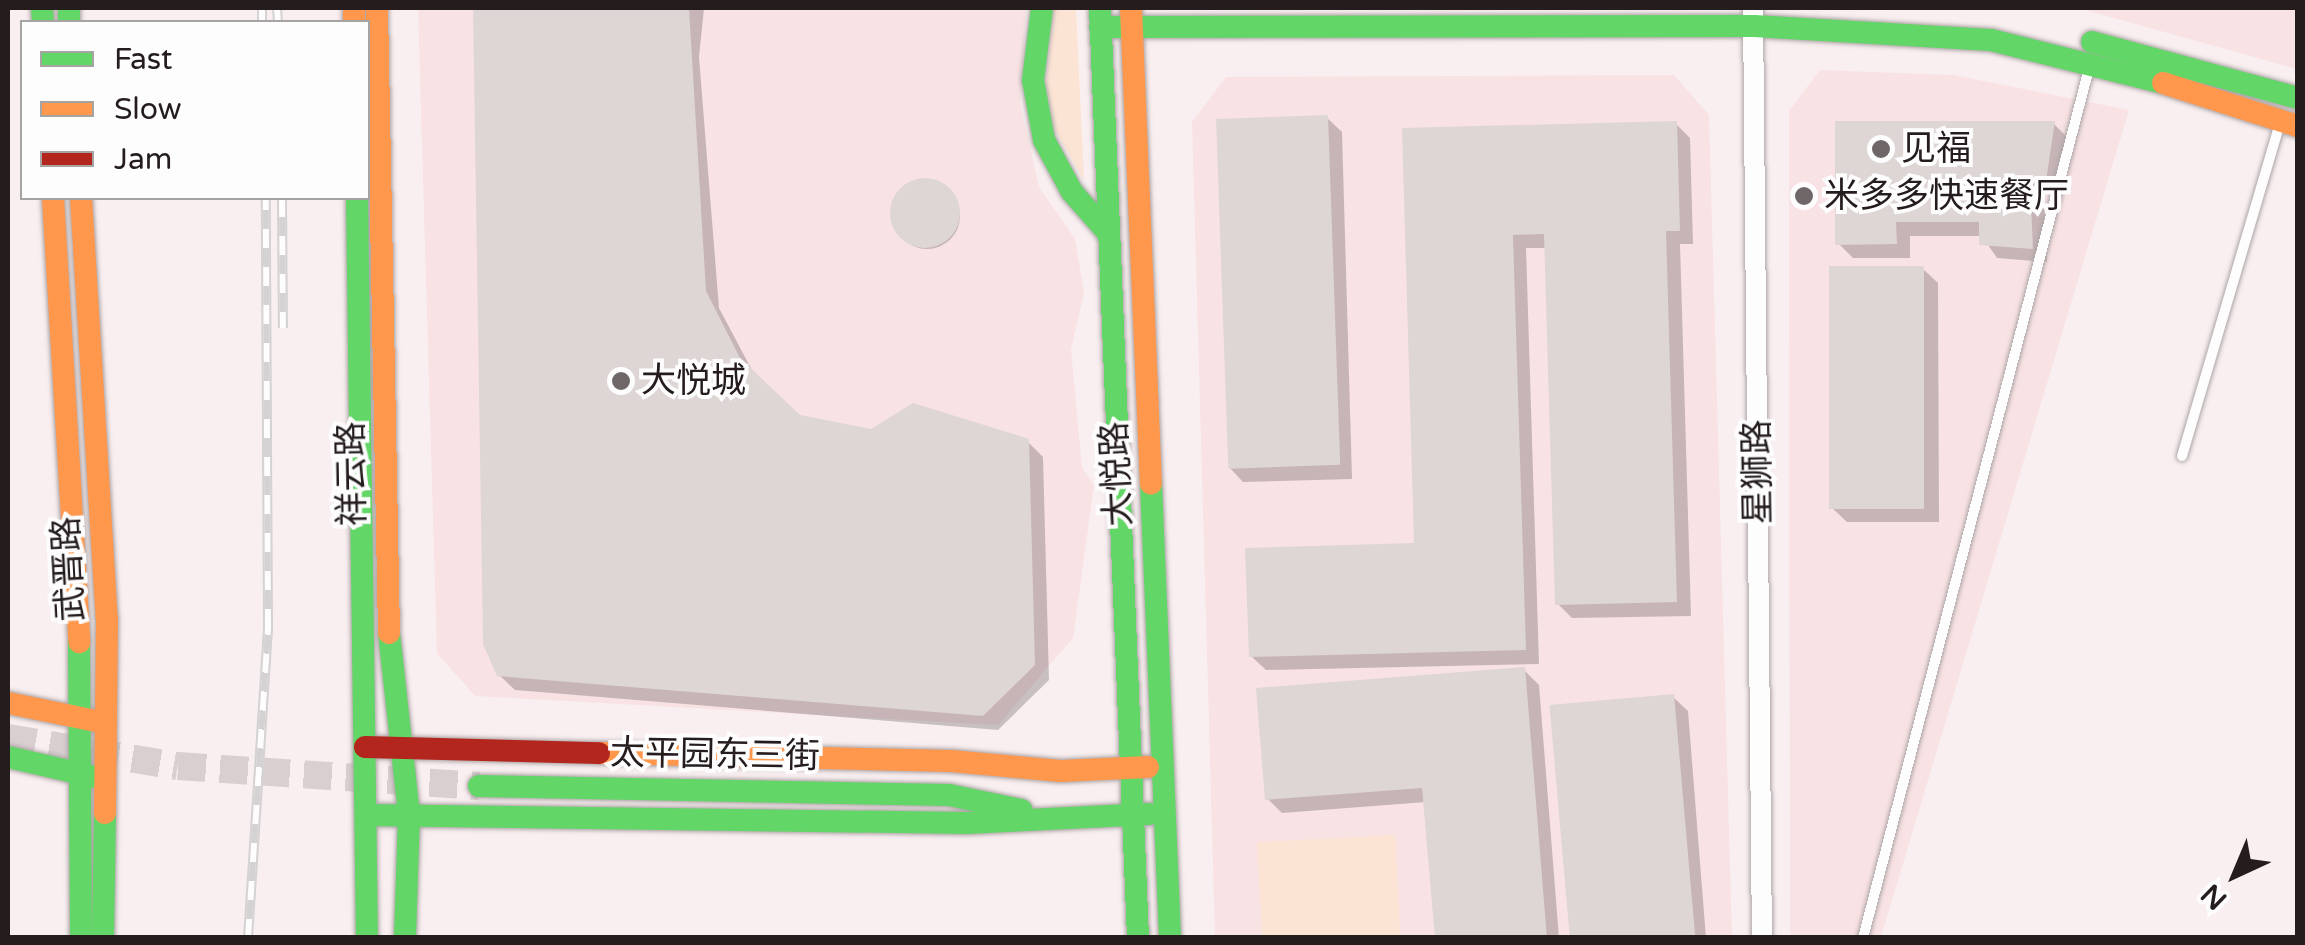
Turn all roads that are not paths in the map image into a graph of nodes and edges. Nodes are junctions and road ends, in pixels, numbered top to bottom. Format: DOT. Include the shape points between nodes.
graph roads {
  1 [pos="377,8"];
  2 [pos="1042,8"];
  3 [pos="1758,13"];
  4 [pos="1132,16"];
  5 [pos="1100,17"];
  6 [pos="2091,60"];
  7 [pos="2298,98"];
  8 [pos="2289,124"];
  9 [pos="53,200"];
  10 [pos="81,200"];
  11 [pos="356,200"];
  12 [pos="1109,234"];
  13 [pos="2182,456"];
  14 [pos="8,703"];
  15 [pos="82,719"];
  16 [pos="108,722"];
  17 [pos="365,747"];
  18 [pos="404,748"];
  19 [pos="477,750"];
  20 [pos="8,757"];
  21 [pos="1165,766"];
  22 [pos="1130,767"];
  23 [pos="1061,771"];
  24 [pos="82,775"];
  25 [pos="107,780"];
  26 [pos="480,786"];
  27 [pos="949,795"];
  28 [pos="1164,813"];
  29 [pos="366,815"];
  30 [pos="409,815"];
  31 [pos="1131,815"];
  32 [pos="473,816"];
  33 [pos="1059,817"];
  34 [pos="81,938"];
  35 [pos="103,938"];
  36 [pos="367,938"];
  37 [pos="405,938"];
  38 [pos="1138,938"];
  39 [pos="1170,938"];
  40 [pos="1762,938"];
  41 [pos="1863,938"];
  1 -- 18 [label="street, 祥云路" via="390,661"];
  2 -- 12 [label="street" via="1033,80 1044,140 1072,192"];
  3 -- 4 [label="street"];
  3 -- 6 [label="street" via="1991,40"];
  3 -- 7 [label="street" via="2000,24 2080,38"];
  3 -- 40 [label="street, 星狮路"];
  4 -- 5 [label="street"];
  4 -- 21 [label="street, 大悦路"];
  5 -- 12 [label="street"];
  6 -- 8 [label="street"];
  6 -- 41 [label="lane"];
  8 -- 13 [label="lane"];
  9 -- 15 [label="street, 武晋路"];
  10 -- 16 [label="street, 武晋路" via="108,619"];
  11 -- 17 [label="street, 祥云路"];
  12 -- 22 [label="street"];
  14 -- 15 [label="street"];
  15 -- 16 [label="street"];
  15 -- 24 [label="street, 武晋路"];
  16 -- 25 [label="street, 武晋路"];
  17 -- 18 [label="street"];
  17 -- 29 [label="street, 祥云路"];
  18 -- 19 [label="street"];
  18 -- 30 [label="street, 祥云路"];
  19 -- 23 [label="street" via="951,760"];
  19 -- 32 [label="street" via="466,768 464,802"];
  20 -- 24 [label="street"];
  21 -- 22 [label="street"];
  21 -- 28 [label="street, 大悦路"];
  22 -- 23 [label="street"];
  22 -- 31 [label="street"];
  23 -- 27 [label="street"];
  24 -- 25 [label="street"];
  24 -- 34 [label="street, 武晋路"];
  25 -- 35 [label="street, 武晋路"];
  26 -- 27 [label="street, 太平园东三街"];
  27 -- 33 [label="street"];
  28 -- 31 [label="street"];
  28 -- 39 [label="street, 大悦路"];
  29 -- 30 [label="street"];
  29 -- 36 [label="street, 祥云路"];
  30 -- 32 [label="street"];
  30 -- 37 [label="street, 祥云路"];
  31 -- 33 [label="street"];
  31 -- 38 [label="street"];
  32 -- 33 [label="street" via="967,822"];
}
